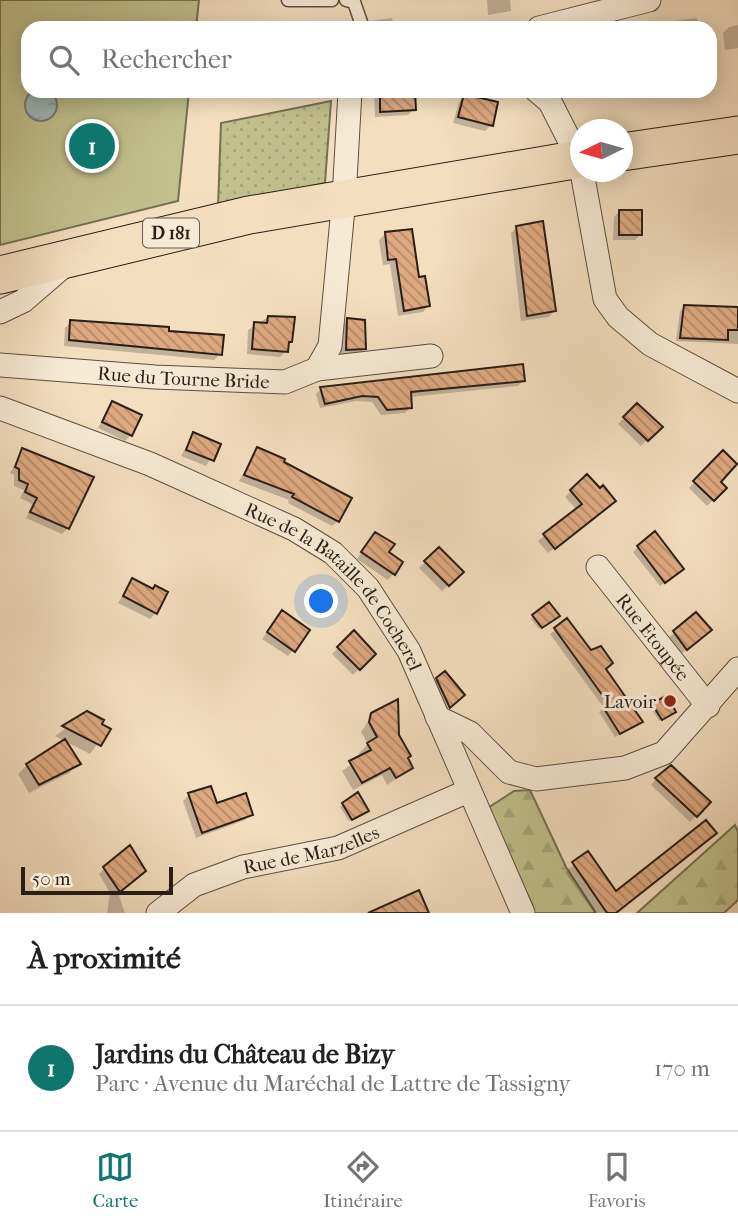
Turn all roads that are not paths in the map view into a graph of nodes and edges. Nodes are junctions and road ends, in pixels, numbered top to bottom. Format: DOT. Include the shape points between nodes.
graph roads {
  1 [pos="288,0"];
  2 [pos="332,0"];
  3 [pos="346,0"];
  4 [pos="649,0"];
  5 [pos="361,21"];
  6 [pos="566,21"];
  7 [pos="350,98"];
  8 [pos="546,98"];
  9 [pos="738,135"];
  10 [pos="570,140"];
  11 [pos="633,150"];
  12 [pos="570,162"];
  13 [pos="584,182"];
  14 [pos="344,198"];
  15 [pos="77,255"];
  16 [pos="0,275"];
  17 [pos="0,312"];
  18 [pos="431,356"];
  19 [pos="0,365"];
  20 [pos="317,369"];
  21 [pos="738,391"];
  22 [pos="0,408"];
  23 [pos="598,566"];
  24 [pos="738,669"];
  25 [pos="708,706"];
  26 [pos="437,717"];
  27 [pos="468,791"];
  28 [pos="158,913"];
  29 [pos="523,913"];
  1 -- 2 [label="lane"];
  3 -- 5 [label="lane" via="354,2"];
  4 -- 6 [label="street"];
  7 -- 14 [label="street"];
  8 -- 10 [label="street"];
  9 -- 11 [label="main road"];
  12 -- 14 [label="main road, D 181"];
  13 -- 21 [label="street" via="605,299 618,317 650,344"];
  14 -- 15 [label="main road, D 181"];
  14 -- 20 [label="street" via="330,346"];
  15 -- 16 [label="main road, D 181"];
  15 -- 17 [label="street" via="23,301"];
  18 -- 20 [label="street, Rue du Tourne Bride"];
  19 -- 20 [label="street, Rue du Tourne Bride" via="285,382"];
  22 -- 26 [label="street, Rue de la Bataille de Cocherel" via="150,464 295,529 333,553 368,588 402,640"];
  23 -- 25 [label="street, Rue Etoupée"];
  24 -- 25 [label="street"];
  25 -- 26 [label="street" via="664,753 625,768 536,779 509,772 470,733"];
  26 -- 27 [label="street, Rue de la Bataille de Cocherel"];
  27 -- 28 [label="street, Rue de Marzelles" via="338,848 243,867 194,885"];
  27 -- 29 [label="street, Rue de la Bataille de Cocherel"];
}
